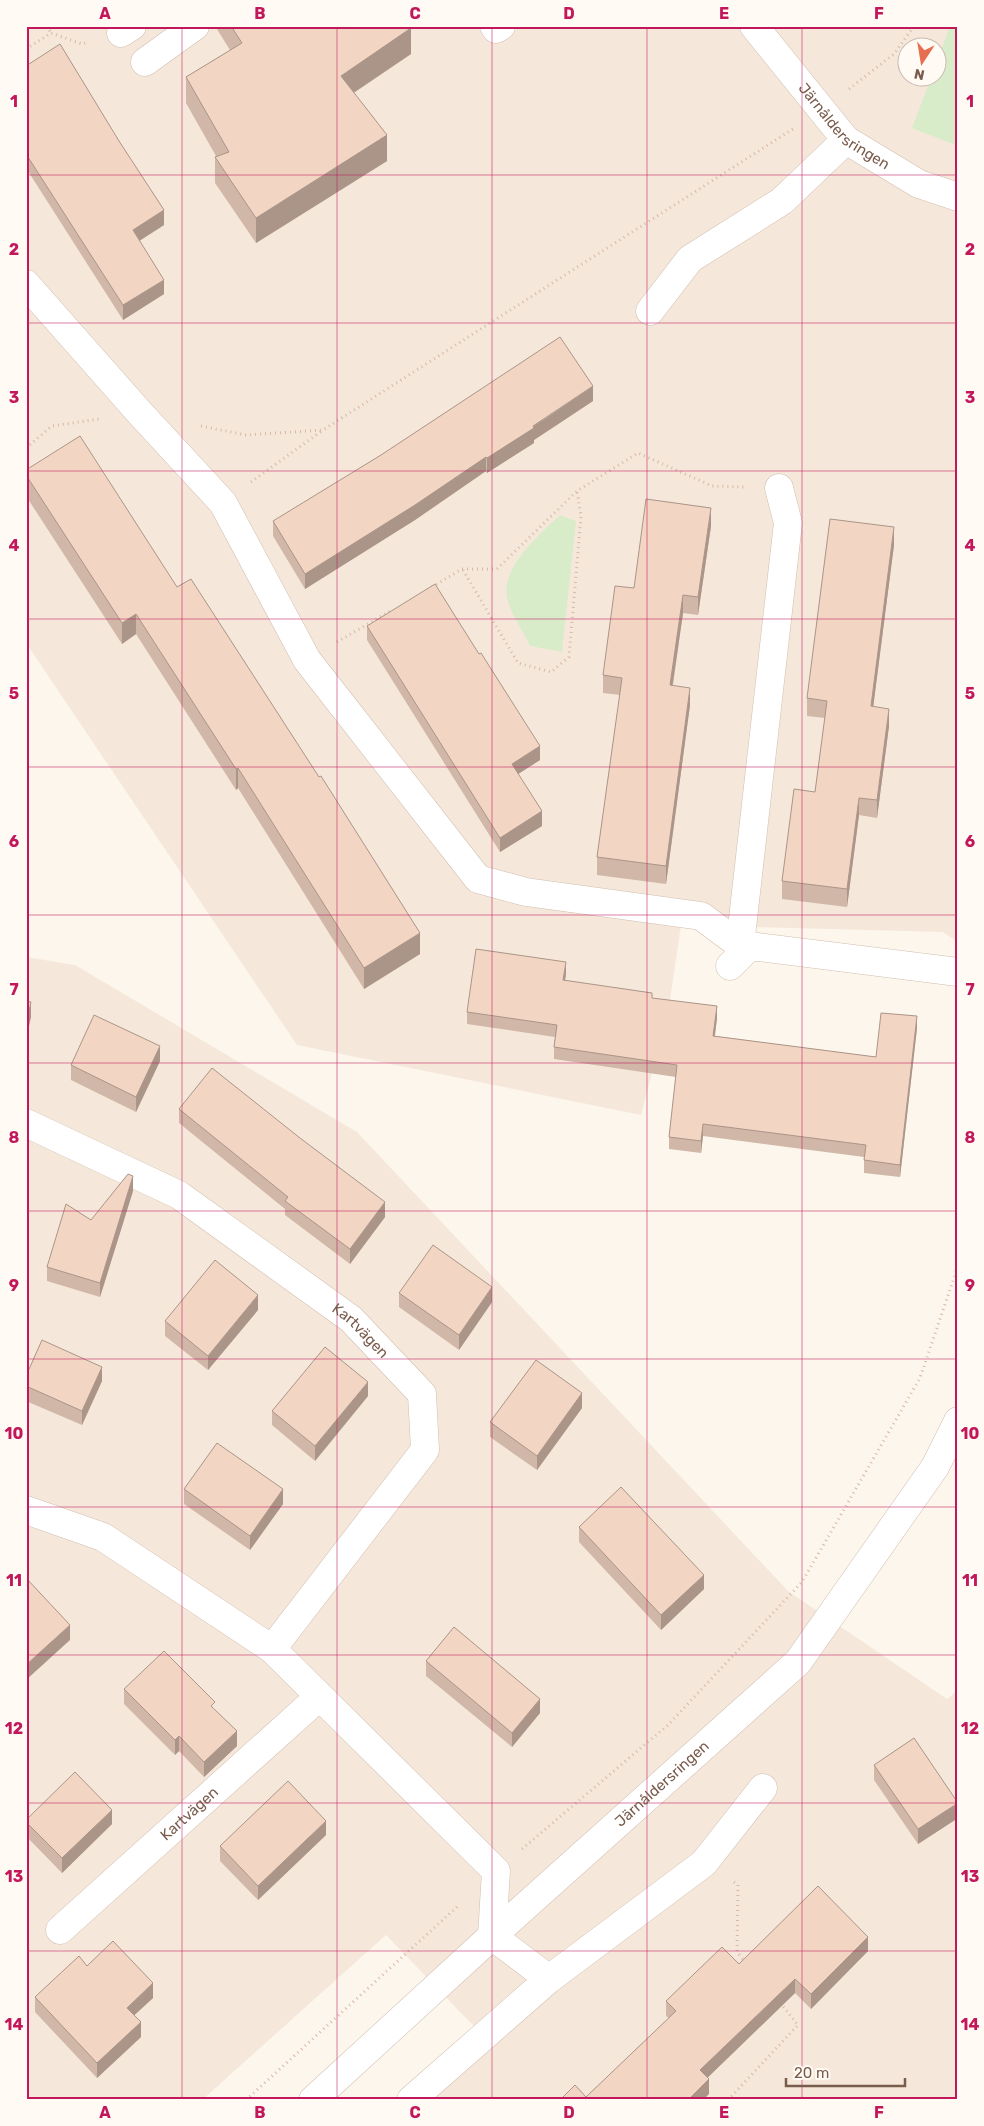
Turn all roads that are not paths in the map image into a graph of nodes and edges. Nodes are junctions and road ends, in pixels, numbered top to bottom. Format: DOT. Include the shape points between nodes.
graph roads {
  1 [pos="195,26"];
  2 [pos="494,26"];
  3 [pos="501,26"];
  4 [pos="754,26"];
  5 [pos="145,62"];
  6 [pos="846,140"];
  7 [pos="958,197"];
  8 [pos="26,284"];
  9 [pos="650,311"];
  10 [pos="779,488"];
  11 [pos="740,952"];
  12 [pos="958,972"];
  13 [pos="26,1123"];
  14 [pos="956,1430"];
  15 [pos="26,1510"];
  16 [pos="272,1649"];
  17 [pos="319,1698"];
  18 [pos="763,1788"];
  19 [pos="60,1930"];
  20 [pos="492,1936"];
  21 [pos="549,1979"];
  22 [pos="313,2100"];
  23 [pos="411,2100"];
  1 -- 5 [label="street"];
  2 -- 3 [label="street" via="496,30"];
  4 -- 6 [label="street, Järnåldersringen"];
  6 -- 7 [label="street, Järnåldersringen" via="919,184"];
  6 -- 9 [label="street" via="782,202 690,259"];
  8 -- 11 [label="street" via="223,503 307,660 478,879 526,892 701,916"];
  10 -- 11 [label="street" via="788,523"];
  11 -- 12 [label="street"];
  13 -- 16 [label="street, Kartvägen" via="178,1194 351,1319 422,1394 425,1450"];
  14 -- 20 [label="street, Järnåldersringen" via="935,1467 798,1662"];
  15 -- 16 [label="street" via="103,1537"];
  16 -- 17 [label="street"];
  17 -- 19 [label="street, Kartvägen"];
  17 -- 20 [label="street" via="496,1871"];
  18 -- 21 [label="street" via="704,1864"];
  20 -- 21 [label="street"];
  20 -- 22 [label="street, Järnåldersringen"];
  21 -- 23 [label="street"];
}
